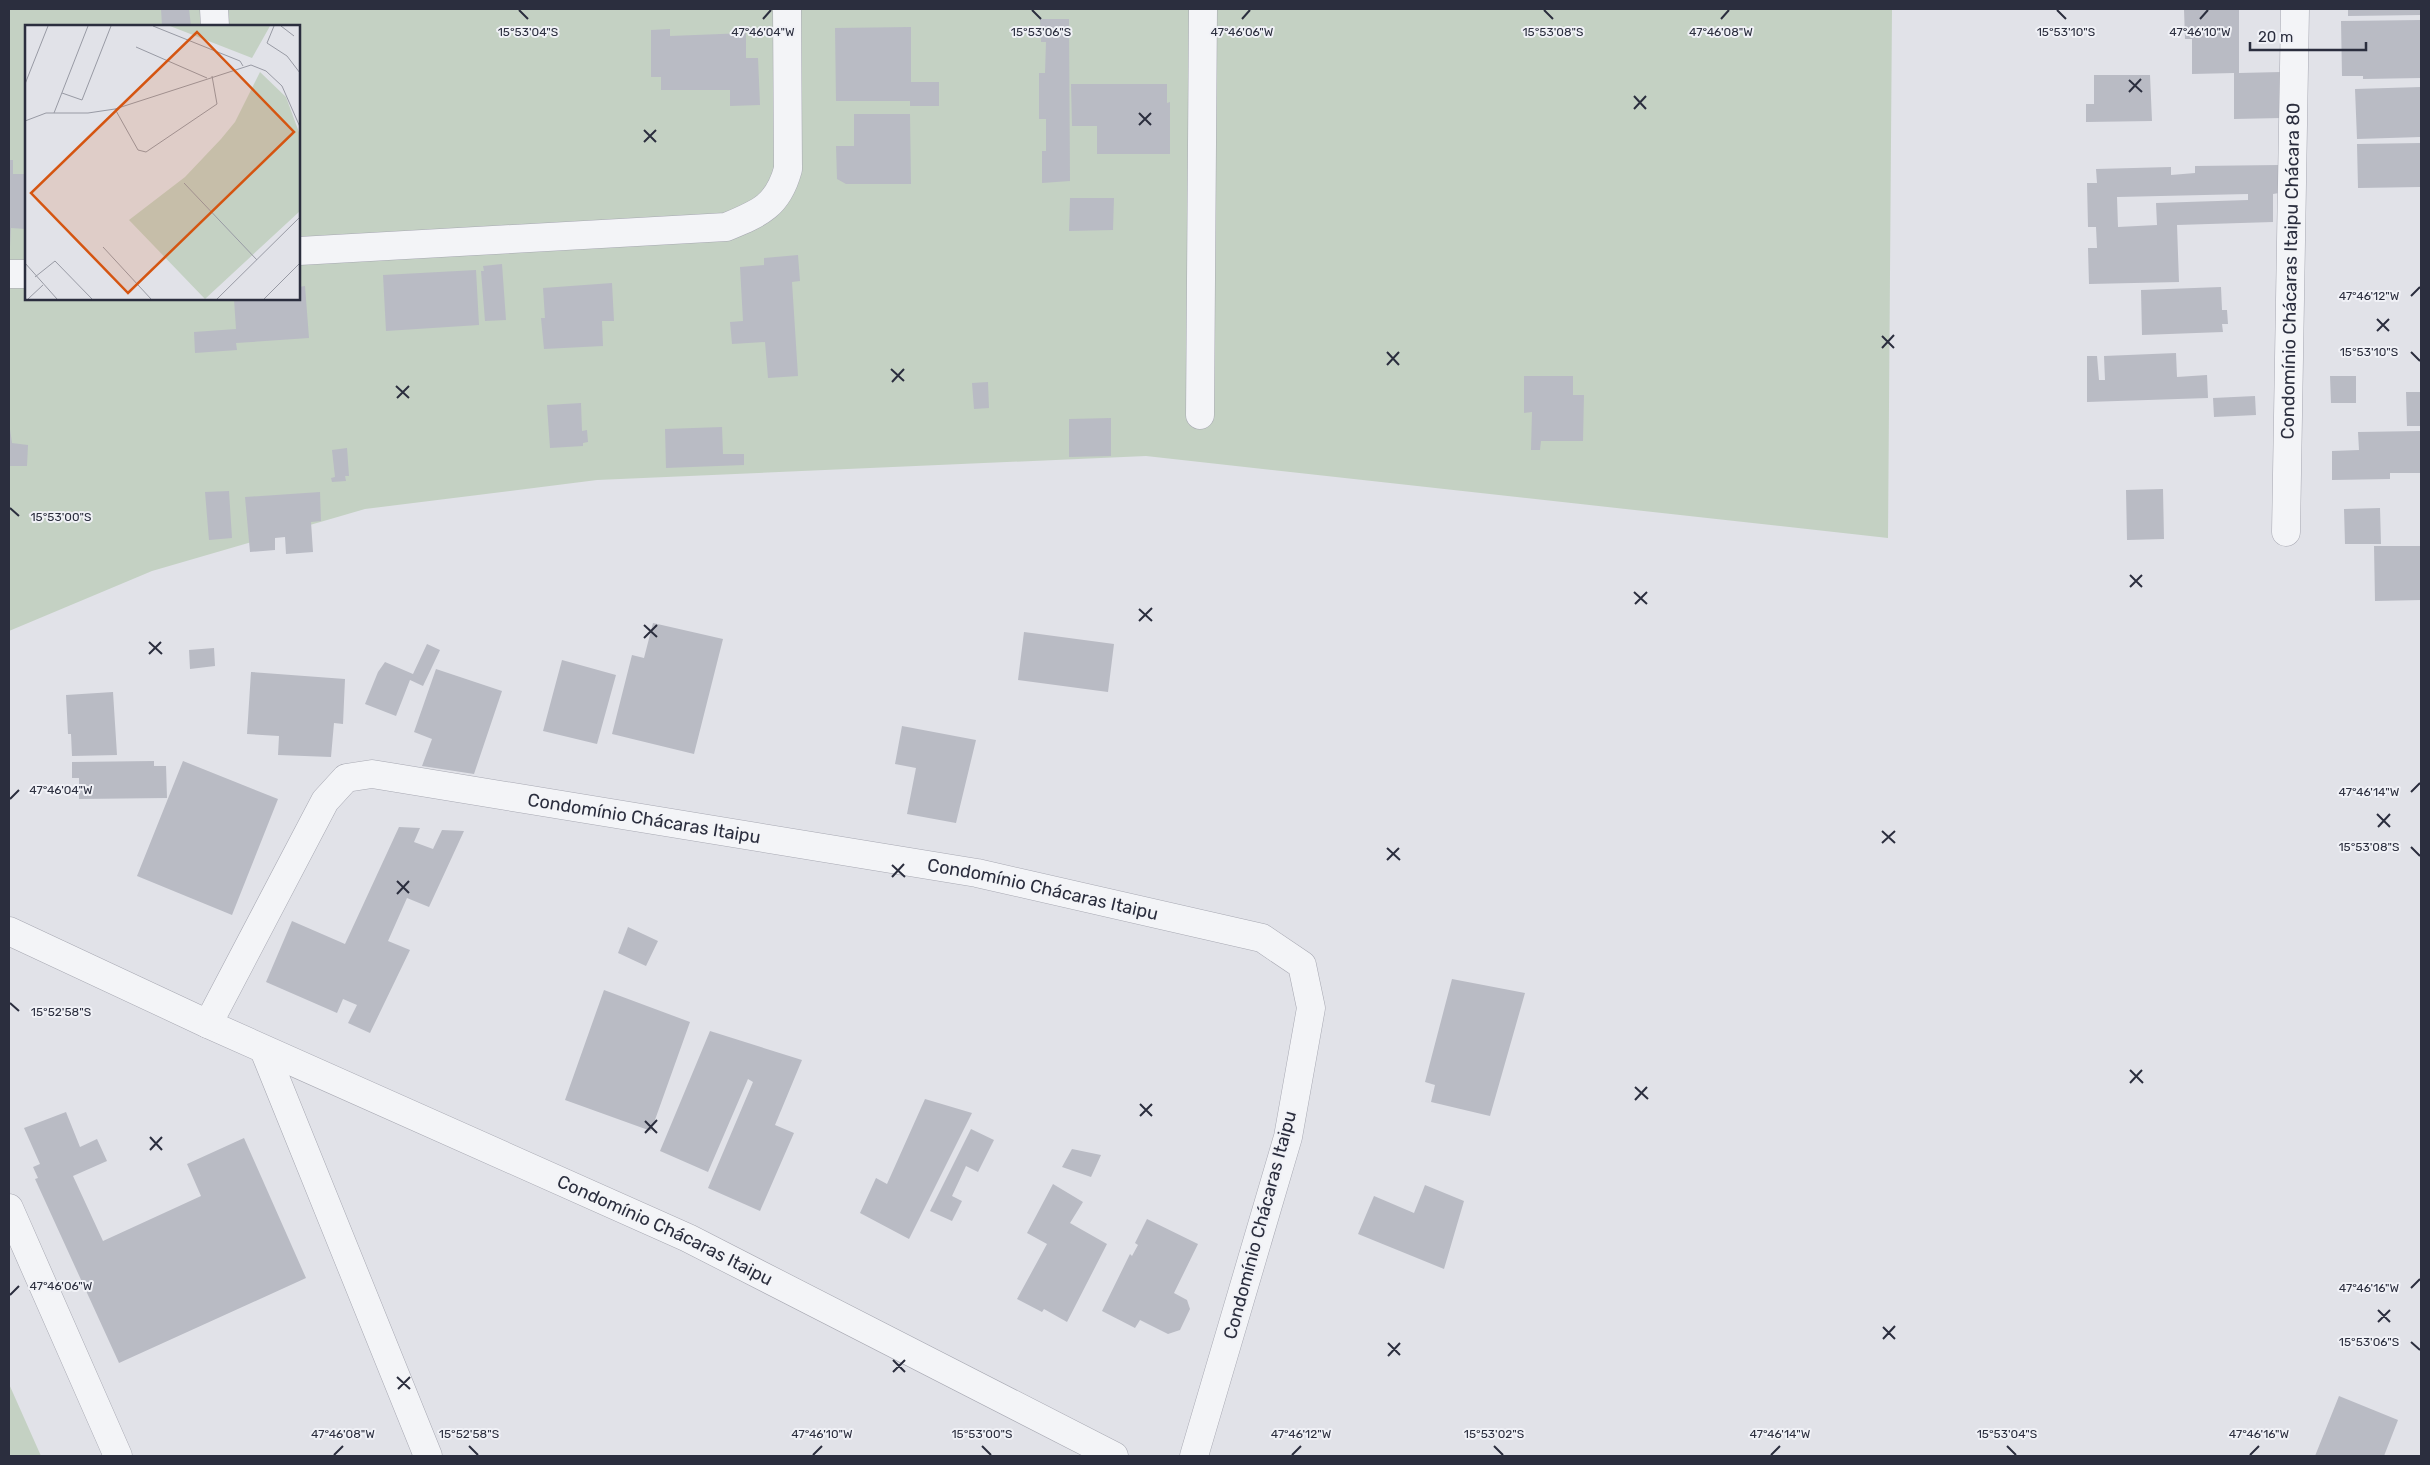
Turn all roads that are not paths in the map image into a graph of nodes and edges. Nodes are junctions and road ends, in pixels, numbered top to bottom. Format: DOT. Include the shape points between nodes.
graph roads {
  1 [pos="214,9"];
  2 [pos="787,9"];
  3 [pos="1203,9"];
  4 [pos="2295,9"];
  5 [pos="215,25"];
  6 [pos="300,251"];
  7 [pos="9,274"];
  8 [pos="25,274"];
  9 [pos="1200,416"];
  10 [pos="2286,532"];
  11 [pos="9,931"];
  12 [pos="208,1024"];
  13 [pos="264,1050"];
  14 [pos="9,1208"];
  15 [pos="118,1456"];
  16 [pos="428,1456"];
  17 [pos="1114,1456"];
  18 [pos="1194,1456"];
  1 -- 5 [label="street"];
  2 -- 6 [label="street" via="788,168 784,187 772,204 755,215 726,227"];
  3 -- 9 [label="street"];
  4 -- 10 [label="street, Condomínio Chácaras Itaipu Chácara 80"];
  7 -- 8 [label="street"];
  11 -- 12 [label="street, Condomínio Chácaras Itaipu"];
  12 -- 13 [label="street, Condomínio Chácaras Itaipu"];
  12 -- 18 [label="street, Condomínio Chácaras Itaipu" via="325,801 346,778 372,774 977,873 1262,938 1302,965 1311,1008 1288,1137"];
  13 -- 16 [label="street"];
  13 -- 17 [label="street, Condomínio Chácaras Itaipu" via="688,1238"];
  14 -- 15 [label="street"];
}
